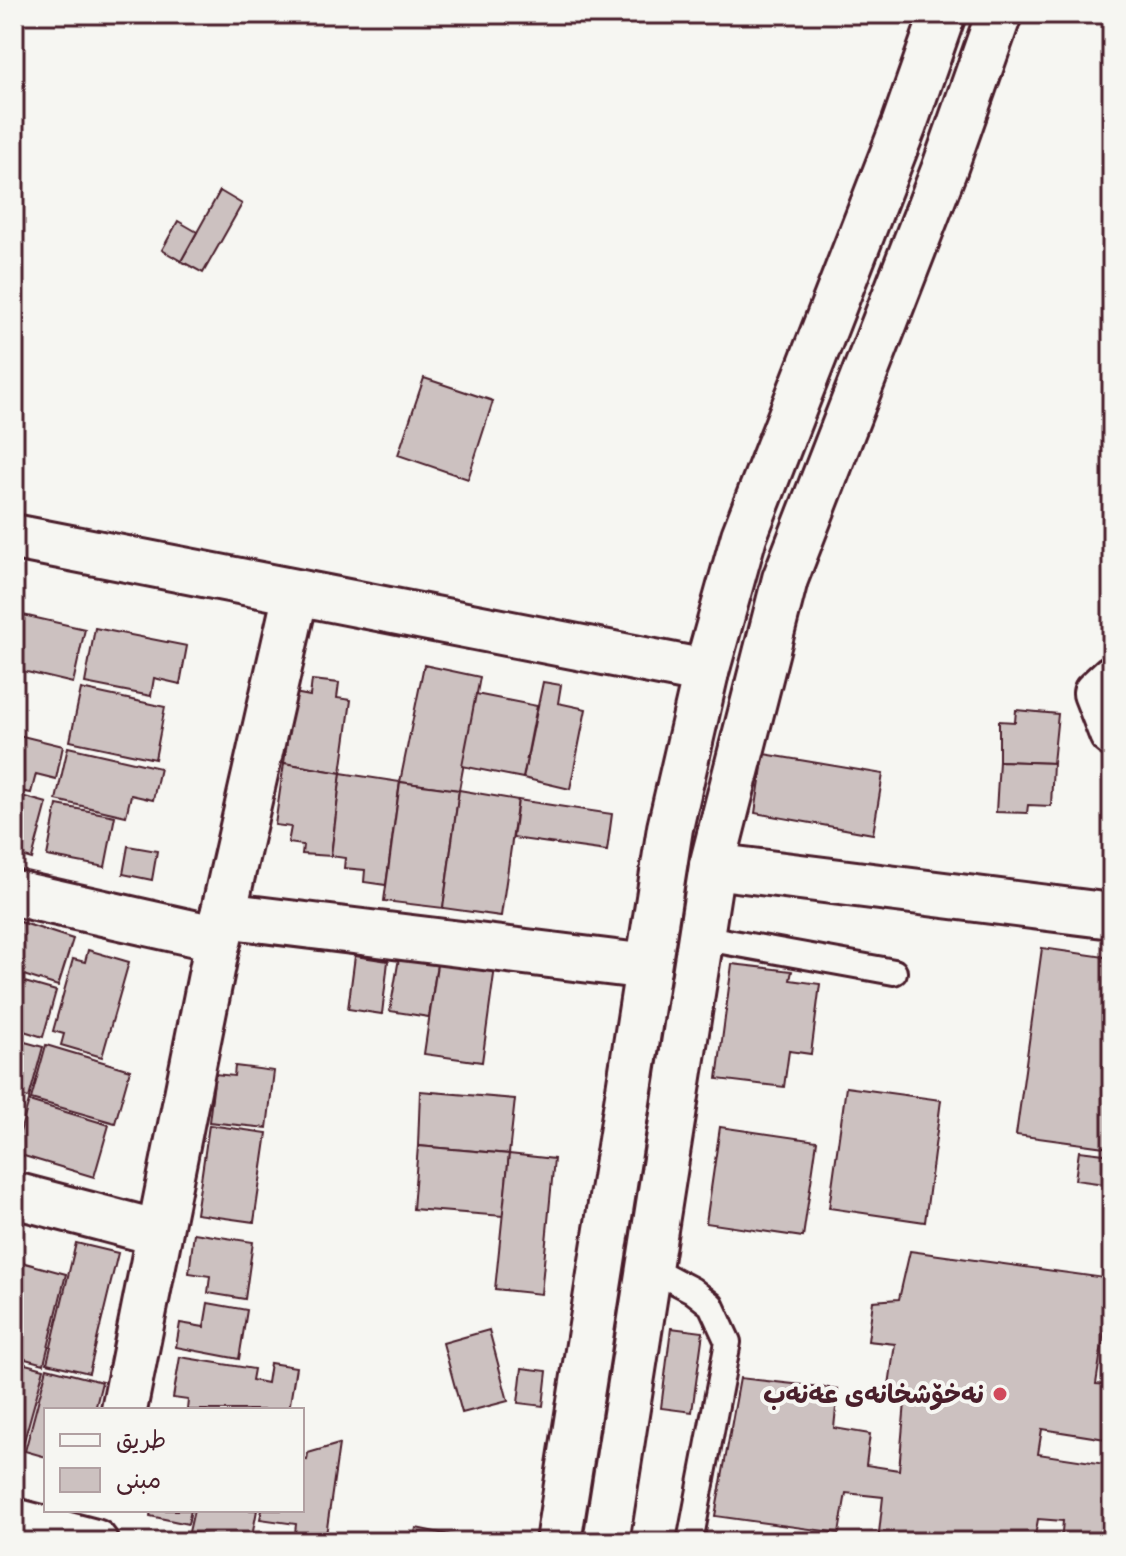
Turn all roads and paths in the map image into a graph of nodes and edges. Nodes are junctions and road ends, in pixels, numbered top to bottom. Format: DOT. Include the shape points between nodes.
graph roads {
  1 [pos="943,14"];
  2 [pos="999,14"];
  3 [pos="14,537"];
  4 [pos="296,593"];
  5 [pos="706,672"];
  6 [pos="1112,678"];
  7 [pos="1112,734"];
  8 [pos="712,866"];
  9 [pos="14,893"];
  10 [pos="1112,916"];
  11 [pos="221,927"];
  12 [pos="700,937"];
  13 [pos="648,967"];
  14 [pos="894,972"];
  15 [pos="14,1195"];
  16 [pos="159,1233"];
  17 [pos="601,1259"];
  18 [pos="648,1267"];
  19 [pos="124,1408"];
  20 [pos="104,1512"];
  21 [pos="14,1521"];
  22 [pos="96,1542"];
  23 [pos="558,1542"];
  24 [pos="606,1542"];
  25 [pos="690,1542"];
  1 -- 5 [label="street" via="744,536"];
  2 -- 8 [label="street" via="785,579"];
  3 -- 4 [label="street"];
  4 -- 5 [label="street"];
  4 -- 11 [label="street"];
  5 -- 13 [label="street" via="670,828"];
  6 -- 7 [label="street" via="1096,693"];
  8 -- 10 [label="street"];
  8 -- 12 [label="street"];
  9 -- 11 [label="street"];
  11 -- 13 [label="street"];
  11 -- 16 [label="street"];
  12 -- 14 [label="lane"];
  12 -- 18 [label="street"];
  13 -- 17 [label="street"];
  15 -- 16 [label="street"];
  16 -- 19 [label="street"];
  17 -- 18 [label="street"];
  17 -- 23 [label="street"];
  18 -- 24 [label="street"];
  18 -- 25 [label="lane" via="711,1305 728,1342"];
  20 -- 22 [label="street"];
  21 -- 22 [label="street"];
}
